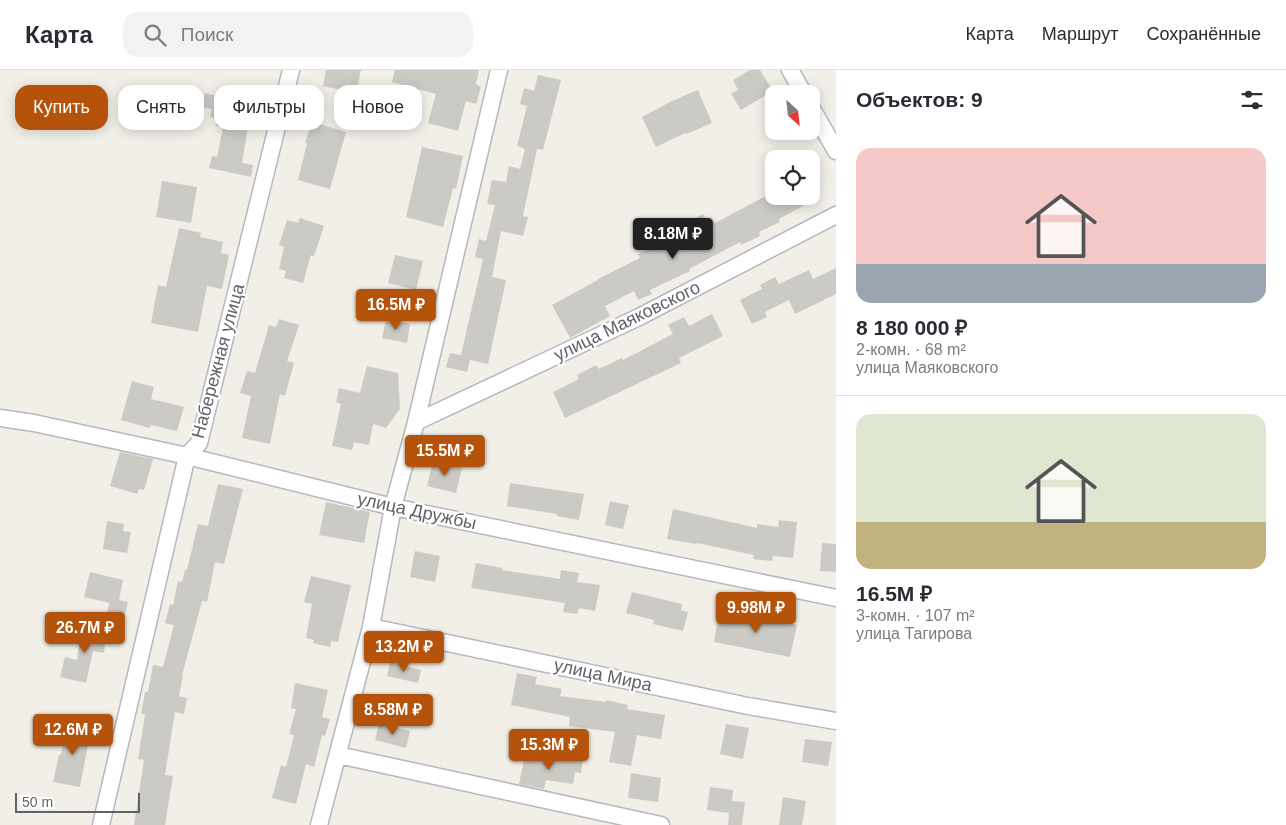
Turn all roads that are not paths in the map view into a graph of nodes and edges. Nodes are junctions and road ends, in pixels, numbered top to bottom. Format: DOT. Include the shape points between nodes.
graph roads {
  1 [pos="291,70"];
  2 [pos="499,70"];
  3 [pos="790,70"];
  4 [pos="799,85"];
  5 [pos="820,123"];
  6 [pos="836,151"];
  7 [pos="836,215"];
  8 [pos="0,418"];
  9 [pos="416,422"];
  10 [pos="187,456"];
  11 [pos="393,507"];
  12 [pos="836,598"];
  13 [pos="371,627"];
  14 [pos="836,722"];
  15 [pos="338,755"];
  16 [pos="100,825"];
  17 [pos="319,825"];
  18 [pos="661,825"];
  1 -- 10 [label="street, Набережная улица" via="199,443"];
  2 -- 9 [label="street"];
  3 -- 4 [label="street"];
  5 -- 6 [label="street"];
  7 -- 9 [label="street, улица Маяковского" via="640,317"];
  8 -- 10 [label="street, улица Дружбы" via="34,422"];
  9 -- 11 [label="street"];
  10 -- 11 [label="street, улица Дружбы"];
  10 -- 16 [label="street, Набережная улица"];
  11 -- 12 [label="street, улица Дружбы"];
  11 -- 13 [label="street"];
  13 -- 14 [label="street, улица Мира"];
  13 -- 15 [label="street"];
  15 -- 17 [label="street"];
  15 -- 18 [label="street"];
}
